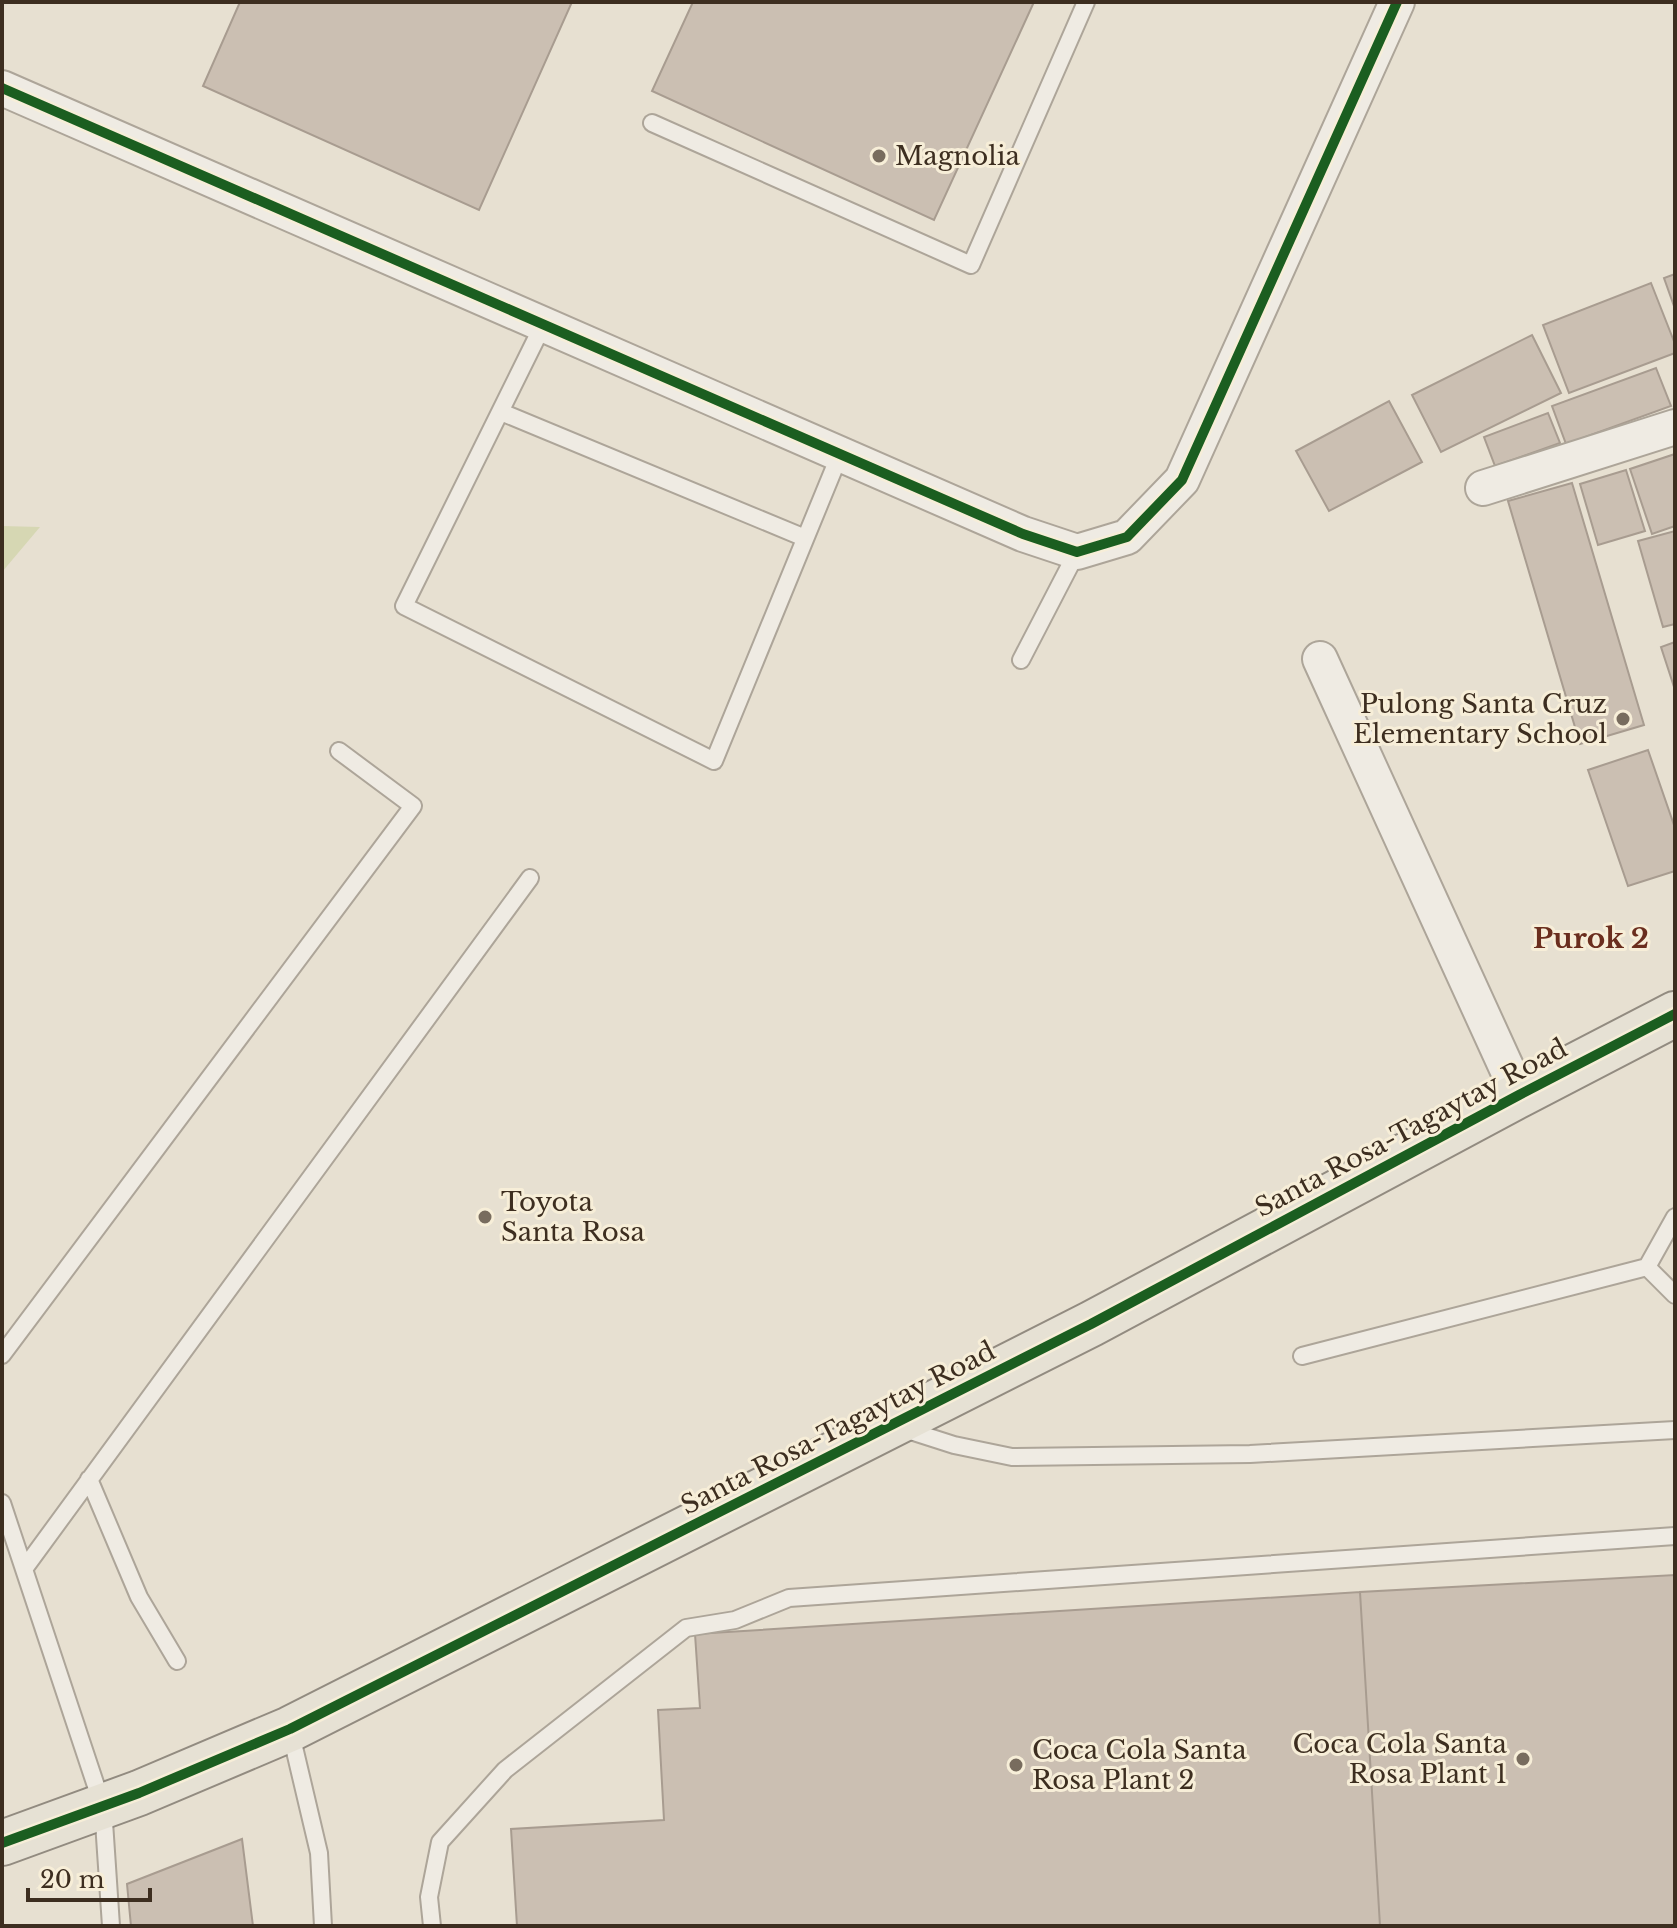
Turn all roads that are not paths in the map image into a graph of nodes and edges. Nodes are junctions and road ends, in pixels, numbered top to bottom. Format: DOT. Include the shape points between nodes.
graph roads {
  1 [pos="1086,2"];
  2 [pos="1397,2"];
  3 [pos="2,88"];
  4 [pos="652,123"];
  5 [pos="543,325"];
  6 [pos="501,412"];
  7 [pos="1675,427"];
  8 [pos="840,454"];
  9 [pos="1483,488"];
  10 [pos="805,538"];
  11 [pos="1077,552"];
  12 [pos="1320,659"];
  13 [pos="1021,660"];
  14 [pos="339,751"];
  15 [pos="530,878"];
  16 [pos="1675,1014"];
  17 [pos="1519,1095"];
  18 [pos="1675,1217"];
  19 [pos="1647,1267"];
  20 [pos="1675,1295"];
  21 [pos="2,1355"];
  22 [pos="1302,1356"];
  23 [pos="893,1426"];
  24 [pos="1675,1430"];
  25 [pos="89,1479"];
  26 [pos="2,1503"];
  27 [pos="1675,1536"];
  28 [pos="24,1569"];
  29 [pos="177,1661"];
  30 [pos="290,1729"];
  31 [pos="103,1807"];
  32 [pos="2,1843"];
  33 [pos="111,1926"];
  34 [pos="323,1926"];
  35 [pos="432,1926"];
  1 -- 4 [label="lane" via="971,265"];
  2 -- 11 [label="street" via="1182,480 1127,537"];
  3 -- 5 [label="street"];
  5 -- 6 [label="lane"];
  5 -- 8 [label="street"];
  6 -- 10 [label="lane"];
  6 -- 10 [label="lane" via="404,606 714,761"];
  7 -- 9 [label="street"];
  8 -- 10 [label="lane"];
  8 -- 11 [label="street" via="1023,534"];
  11 -- 13 [label="lane"];
  12 -- 17 [label="street"];
  14 -- 21 [label="lane" via="413,806"];
  15 -- 25 [label="lane"];
  16 -- 17 [label="main road, Santa Rosa-Tagaytay Road"];
  17 -- 23 [label="main road, Santa Rosa-Tagaytay Road"];
  18 -- 19 [label="lane"];
  19 -- 20 [label="lane"];
  19 -- 22 [label="lane"];
  23 -- 24 [label="lane" via="1012,1457 1250,1454"];
  23 -- 30 [label="main road, Santa Rosa-Tagaytay Road"];
  25 -- 28 [label="lane"];
  25 -- 29 [label="lane" via="139,1597"];
  26 -- 28 [label="lane"];
  27 -- 35 [label="lane" via="789,1598 735,1620 686,1628 505,1770 440,1842 429,1897"];
  28 -- 31 [label="lane"];
  30 -- 31 [label="main road, Santa Rosa-Tagaytay Road"];
  30 -- 34 [label="lane" via="319,1853"];
  31 -- 32 [label="main road, Santa Rosa-Tagaytay Road"];
  31 -- 33 [label="lane"];
}
